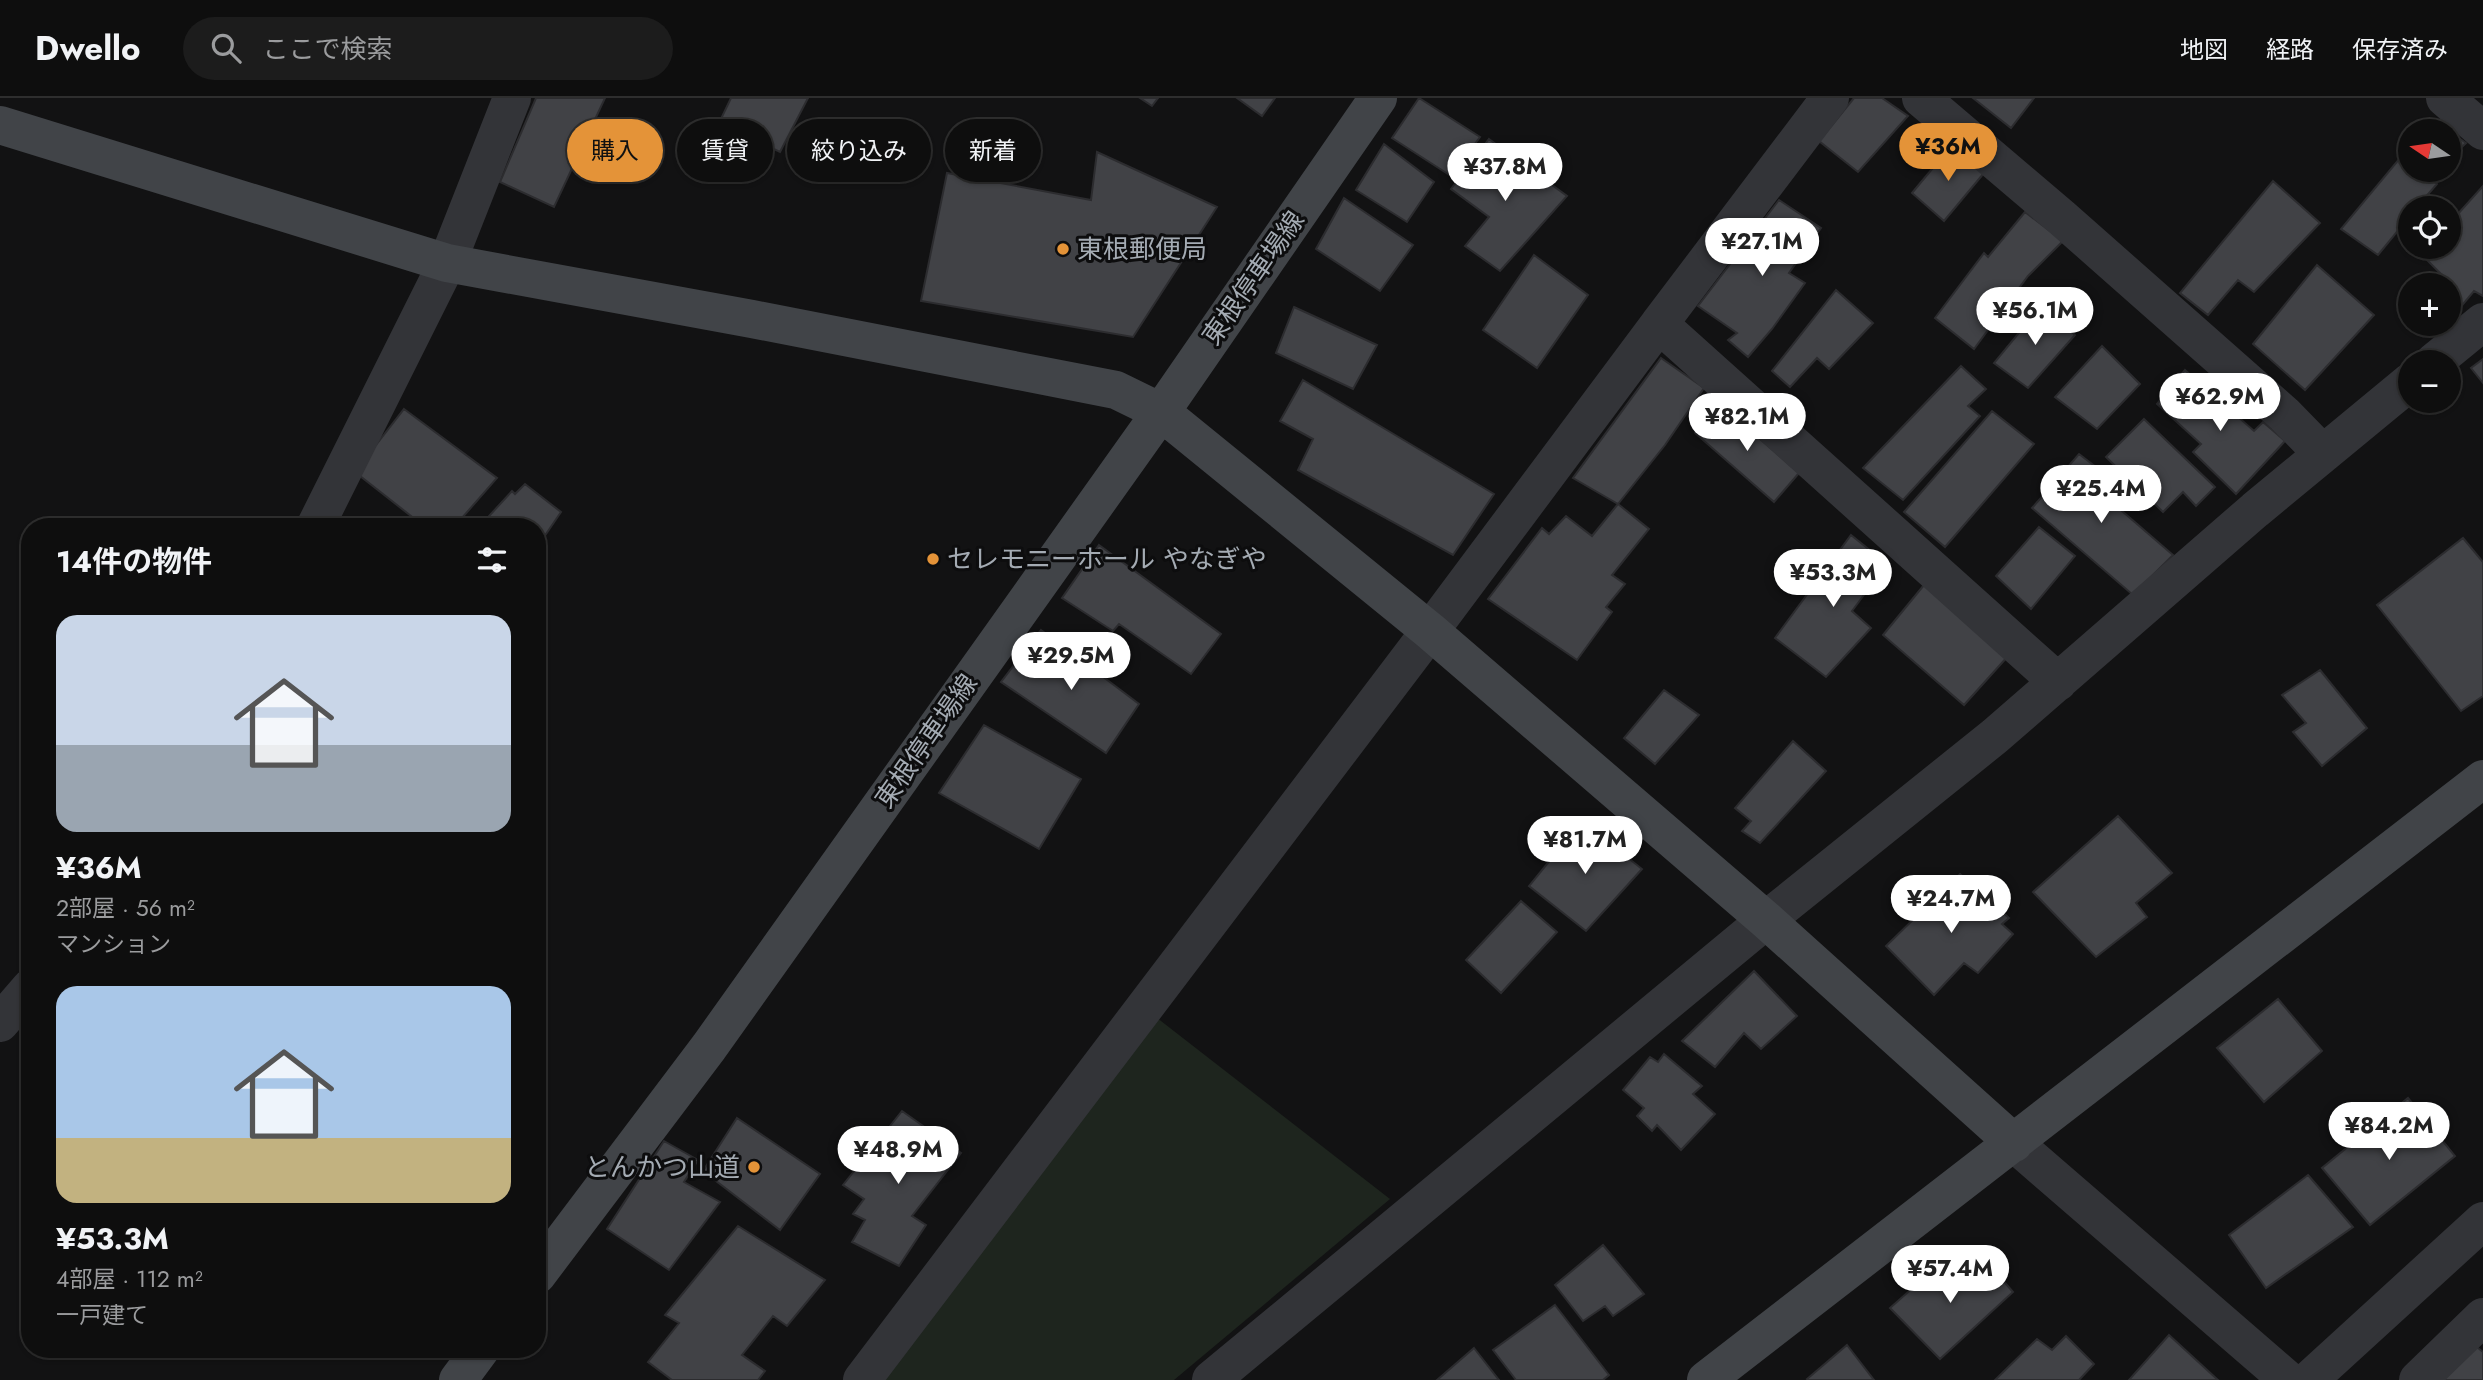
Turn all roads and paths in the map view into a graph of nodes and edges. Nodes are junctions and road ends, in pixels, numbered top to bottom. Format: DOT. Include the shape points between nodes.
graph roads {
  1 [pos="512,98"];
  2 [pos="1378,98"];
  3 [pos="1830,98"];
  4 [pos="1921,98"];
  5 [pos="2445,98"];
  6 [pos="0,125"];
  7 [pos="2483,131"];
  8 [pos="447,263"];
  9 [pos="2483,322"];
  10 [pos="1659,324"];
  11 [pos="2449,350"];
  12 [pos="2398,392"];
  13 [pos="1161,412"];
  14 [pos="2323,454"];
  15 [pos="320,518"];
  16 [pos="1430,631"];
  17 [pos="2057,682"];
  18 [pos="2483,779"];
  19 [pos="1766,920"];
  20 [pos="21,998"];
  21 [pos="0,1023"];
  22 [pos="2014,1143"];
  23 [pos="2483,1221"];
  24 [pos="546,1263"];
  25 [pos="2483,1317"];
  26 [pos="474,1358"];
  27 [pos="458,1380"];
  28 [pos="862,1380"];
  29 [pos="1211,1380"];
  30 [pos="1706,1380"];
  31 [pos="2288,1380"];
  32 [pos="2309,1380"];
  33 [pos="2418,1380"];
  1 -- 8 [label="street"];
  2 -- 13 [label="street, 東根停車場線"];
  3 -- 10 [label="street"];
  4 -- 14 [label="street" via="2285,415"];
  5 -- 7 [label="street"];
  6 -- 8 [label="street"];
  8 -- 13 [label="street" via="1116,390"];
  8 -- 15 [label="street"];
  9 -- 11 [label="street"];
  10 -- 16 [label="street"];
  10 -- 17 [label="street"];
  12 -- 14 [label="street"];
  13 -- 16 [label="street"];
  13 -- 24 [label="street, 東根停車場線" via="717,1036"];
  14 -- 17 [label="street"];
  16 -- 19 [label="street"];
  16 -- 28 [label="street"];
  17 -- 19 [label="street"];
  18 -- 22 [label="street"];
  19 -- 22 [label="street"];
  19 -- 29 [label="street"];
  20 -- 21 [label="street"];
  22 -- 30 [label="street"];
  22 -- 31 [label="street"];
  23 -- 32 [label="street"];
  25 -- 33 [label="street"];
  26 -- 27 [label="street"];
}
